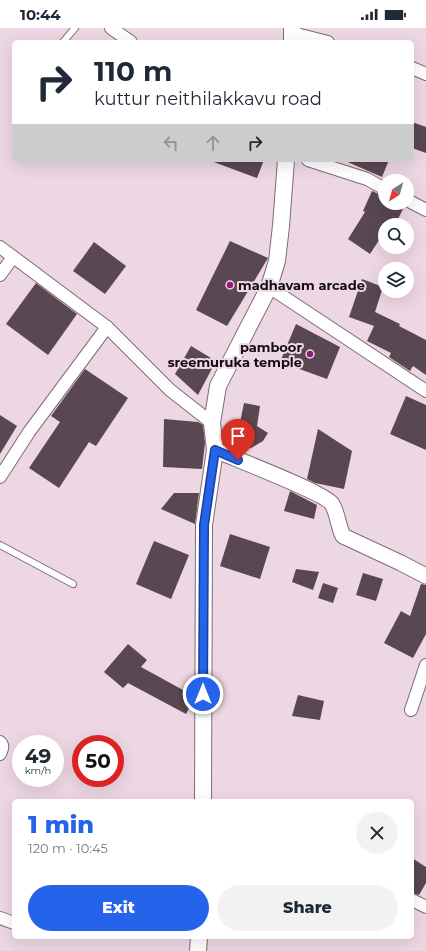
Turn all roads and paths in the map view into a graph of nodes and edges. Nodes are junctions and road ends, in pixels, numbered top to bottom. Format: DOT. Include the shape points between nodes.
graph roads {
  1 [pos="75,28"];
  2 [pos="111,28"];
  3 [pos="292,34"];
  4 [pos="65,40"];
  5 [pos="128,40"];
  6 [pos="319,40"];
  7 [pos="414,69"];
  8 [pos="426,74"];
  9 [pos="286,162"];
  10 [pos="314,162"];
  11 [pos="378,185"];
  12 [pos="414,204"];
  13 [pos="426,210"];
  14 [pos="0,247"];
  15 [pos="13,257"];
  16 [pos="0,275"];
  17 [pos="269,287"];
  18 [pos="106,327"];
  19 [pos="426,392"];
  20 [pos="212,423"];
  21 [pos="215,450"];
  22 [pos="0,477"];
  23 [pos="0,545"];
  24 [pos="426,576"];
  25 [pos="73,584"];
  26 [pos="426,665"];
  27 [pos="411,710"];
  28 [pos="0,742"];
  29 [pos="0,754"];
  30 [pos="203,799"];
  31 [pos="414,901"];
  32 [pos="426,907"];
  33 [pos="0,918"];
  34 [pos="12,921"];
  35 [pos="199,939"];
  36 [pos="198,951"];
  1 -- 4 [label="lane"];
  2 -- 5 [label="street"];
  3 -- 6 [label="street"];
  7 -- 8 [label="street"];
  9 -- 17 [label="main road" via="277,261"];
  10 -- 11 [label="street"];
  12 -- 13 [label="street"];
  14 -- 15 [label="street"];
  15 -- 16 [label="street"];
  15 -- 18 [label="street"];
  17 -- 19 [label="street"];
  17 -- 20 [label="main road" via="218,386"];
  18 -- 20 [label="street" via="170,390"];
  18 -- 22 [label="street" via="29,432"];
  20 -- 21 [label="main road"];
  21 -- 24 [label="street" via="309,490 332,503 343,536"];
  21 -- 30 [label="main road" via="204,525"];
  23 -- 25 [label="lane"];
  26 -- 27 [label="street"];
  28 -- 29 [label="street" via="3,748"];
  31 -- 32 [label="street"];
  33 -- 34 [label="street"];
  35 -- 36 [label="main road"];
}
